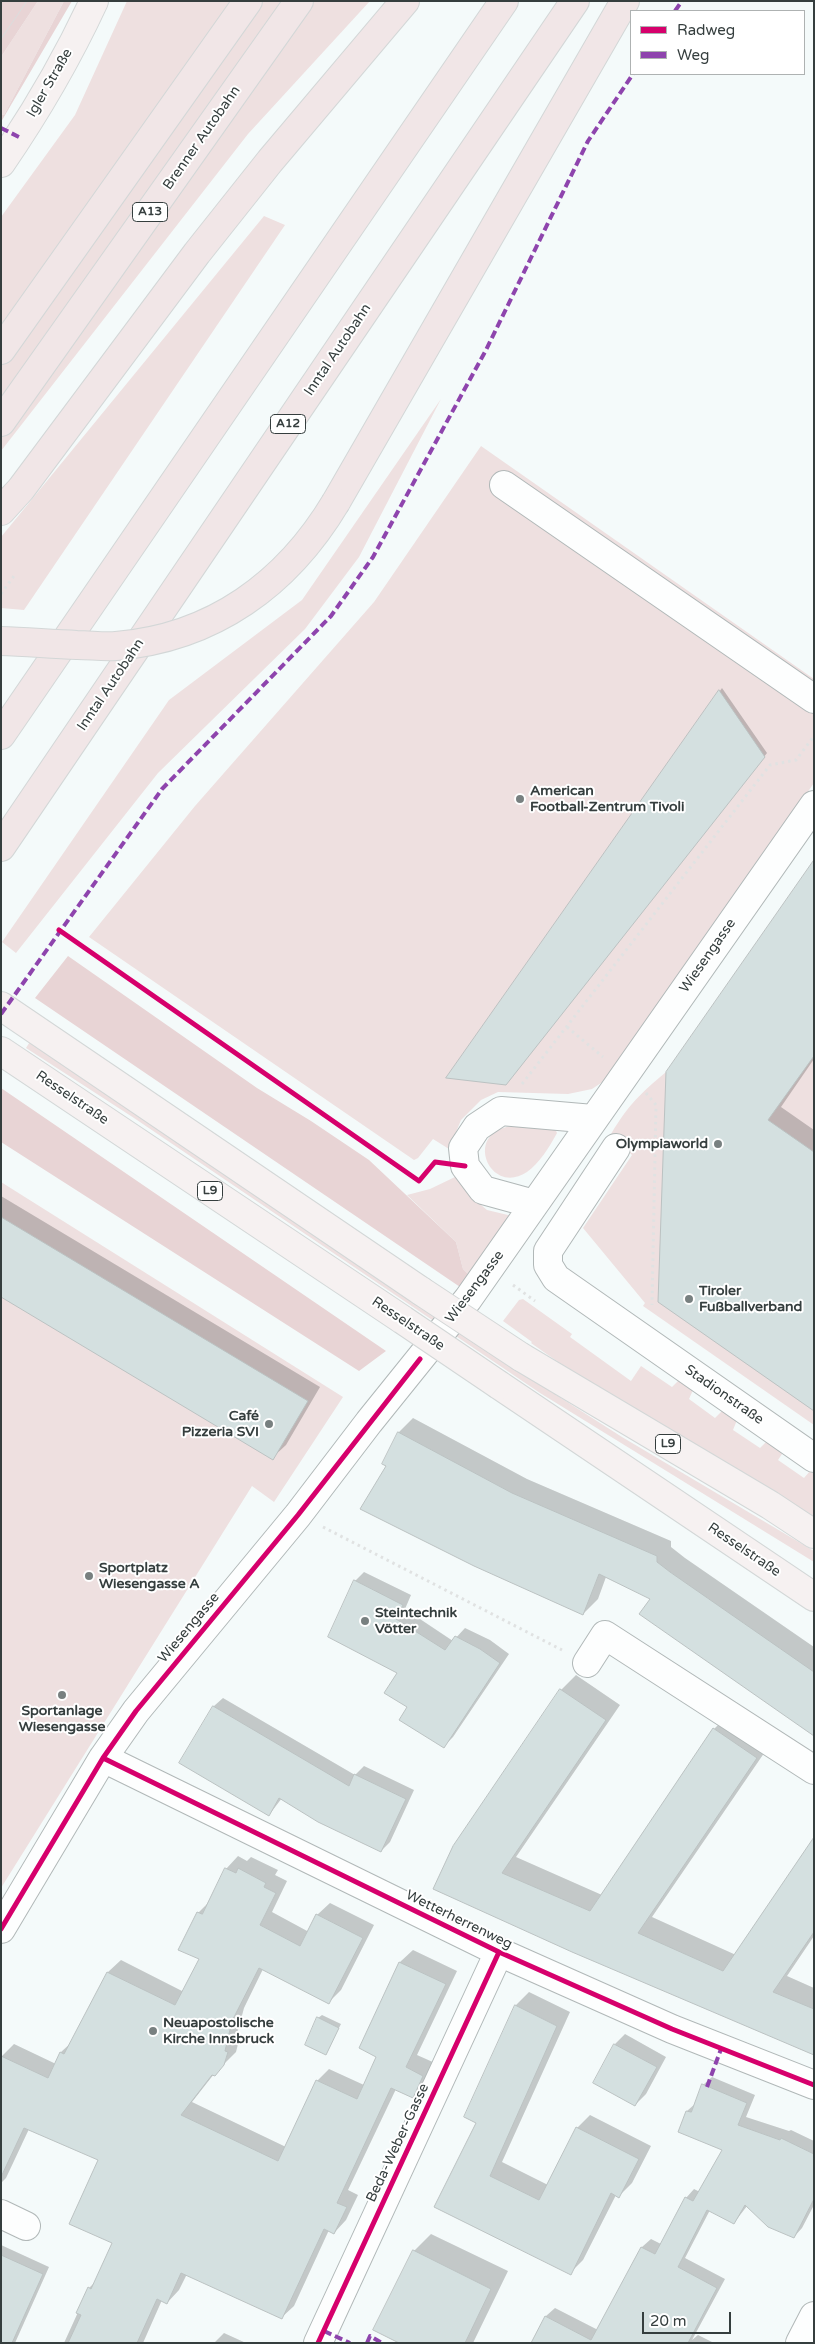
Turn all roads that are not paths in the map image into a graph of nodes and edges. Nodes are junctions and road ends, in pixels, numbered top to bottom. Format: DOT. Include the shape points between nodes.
graph roads {
  1 [pos="94,1"];
  2 [pos="248,1"];
  3 [pos="299,1"];
  4 [pos="405,1"];
  5 [pos="504,1"];
  6 [pos="574,1"];
  7 [pos="625,1"];
  8 [pos="1,163"];
  9 [pos="1,350"];
  10 [pos="1,422"];
  11 [pos="504,485"];
  12 [pos="1,511"];
  13 [pos="1,641"];
  14 [pos="814,699"];
  15 [pos="1,735"];
  16 [pos="814,804"];
  17 [pos="1,847"];
  18 [pos="1,1006"];
  19 [pos="9,1056"];
  20 [pos="593,1119"];
  21 [pos="616,1148"];
  22 [pos="534,1204"];
  23 [pos="814,1458"];
  24 [pos="814,1534"];
  25 [pos="814,1597"];
  26 [pos="587,1663"];
  27 [pos="103,1758"];
  28 [pos="814,1770"];
  29 [pos="1,1929"];
  30 [pos="499,1952"];
  31 [pos="814,2086"];
  32 [pos="1,2214"];
  33 [pos="26,2226"];
  34 [pos="814,2316"];
  35 [pos="318,2343"];
  36 [pos="800,2343"];
  1 -- 8 [label="main road, Igler Straße" via="70,50"];
  2 -- 9 [label="highway"];
  3 -- 10 [label="highway, Brenner Autobahn / A13"];
  4 -- 12 [label="highway" via="209,238 21,489"];
  5 -- 15 [label="highway"];
  6 -- 17 [label="highway, Inntal Autobahn / A12"];
  7 -- 13 [label="highway, bridge" via="336,502 310,539 267,585 237,608 199,628 115,646"];
  11 -- 14 [label="street"];
  16 -- 20 [label="street, Wiesengasse" via="633,1082"];
  18 -- 24 [label="main road, L9, bridge" via="521,1357"];
  19 -- 25 [label="main road, Resselstraße / L9, bridge"];
  20 -- 22 [label="street, Wiesengasse"];
  20 -- 22 [label="street" via="501,1111 476,1127 463,1148 465,1166 483,1190"];
  21 -- 23 [label="street, Stadionstraße" via="548,1251 548,1265 556,1278"];
  22 -- 27 [label="street, Wiesengasse" via="468,1299 298,1515 136,1711"];
  26 -- 28 [label="street" via="605,1635"];
  27 -- 29 [label="street, Wiesengasse"];
  27 -- 30 [label="street, Wetterherrenweg"];
  30 -- 31 [label="street, Wetterherrenweg" via="672,2029"];
  30 -- 35 [label="street, Beda-Weber-Gasse"];
  32 -- 33 [label="street"];
  34 -- 36 [label="street"];
}
